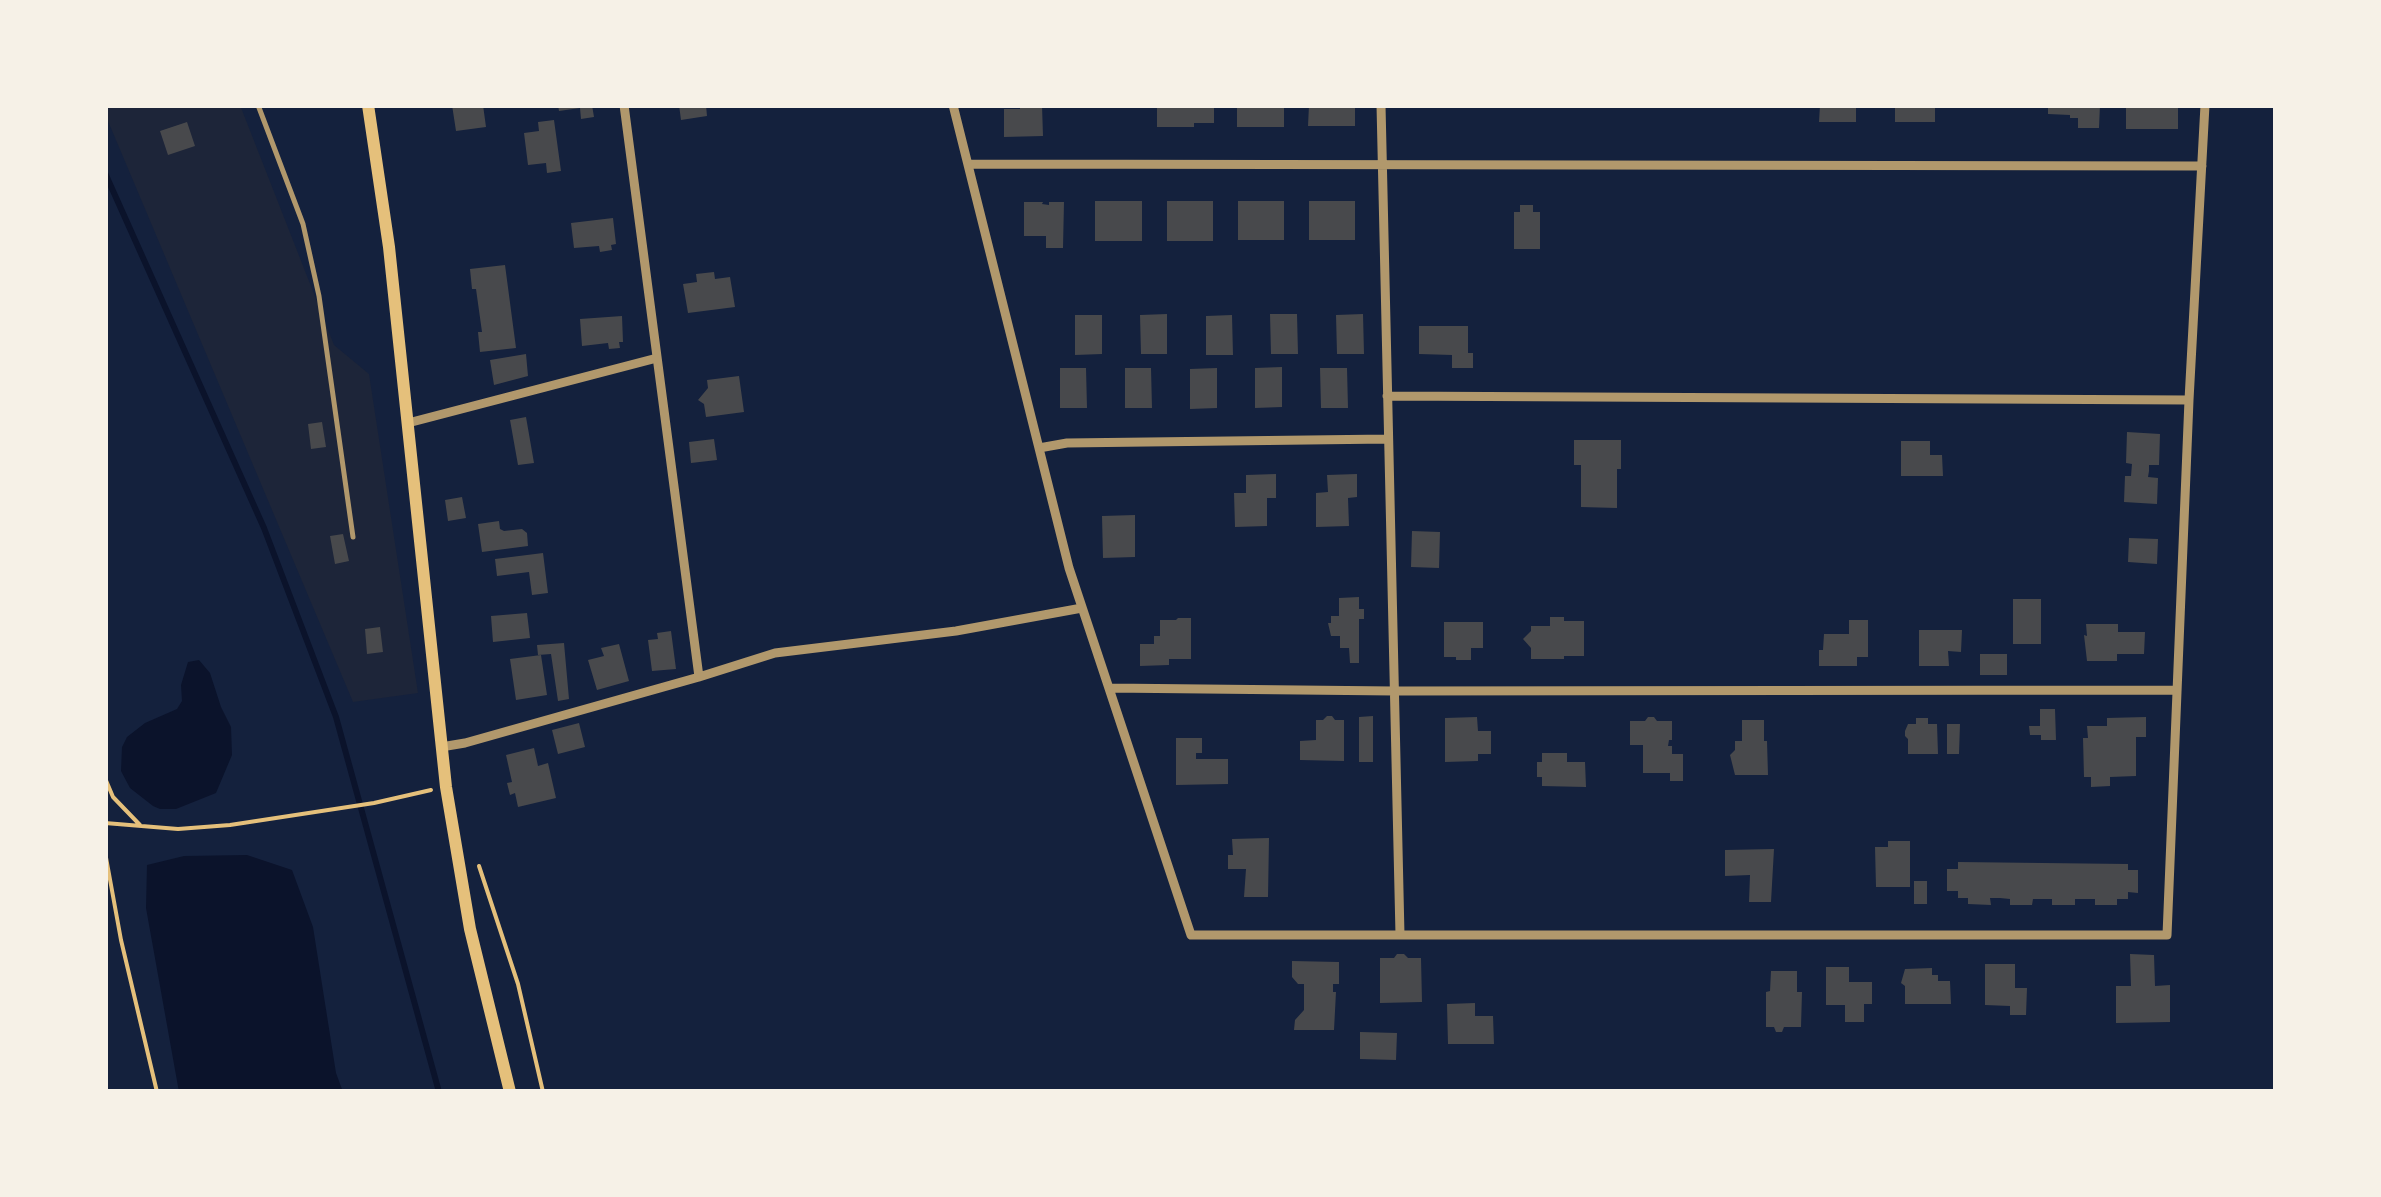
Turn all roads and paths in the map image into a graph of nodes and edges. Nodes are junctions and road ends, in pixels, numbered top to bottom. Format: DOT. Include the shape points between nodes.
graph roads {
  1 [pos="258,105"];
  2 [pos="368,105"];
  3 [pos="624,105"];
  4 [pos="953,105"];
  5 [pos="1381,105"];
  6 [pos="2206,105"];
  7 [pos="968,164"];
  8 [pos="1382,164"];
  9 [pos="2202,166"];
  10 [pos="657,358"];
  11 [pos="1387,396"];
  12 [pos="2189,400"];
  13 [pos="408,424"];
  14 [pos="1388,439"];
  15 [pos="1040,448"];
  16 [pos="353,538"];
  17 [pos="1082,608"];
  18 [pos="699,678"];
  19 [pos="1109,688"];
  20 [pos="2177,690"];
  21 [pos="1394,691"];
  22 [pos="442,747"];
  23 [pos="105,778"];
  24 [pos="446,788"];
  25 [pos="105,823"];
  26 [pos="140,826"];
  27 [pos="105,852"];
  28 [pos="477,860"];
  29 [pos="1400,936"];
  30 [pos="158,1092"];
  31 [pos="510,1092"];
  32 [pos="543,1092"];
  1 -- 16 [label="lane" via="303,224 319,296"];
  2 -- 13 [label="main road"];
  3 -- 10 [label="street"];
  4 -- 7 [label="street"];
  5 -- 8 [label="street"];
  6 -- 9 [label="street"];
  7 -- 8 [label="street"];
  7 -- 15 [label="street"];
  8 -- 9 [label="street"];
  8 -- 11 [label="street"];
  9 -- 12 [label="street"];
  10 -- 13 [label="street"];
  10 -- 18 [label="street"];
  11 -- 12 [label="street"];
  11 -- 14 [label="street"];
  12 -- 20 [label="street"];
  13 -- 22 [label="main road"];
  14 -- 15 [label="street"];
  14 -- 21 [label="street"];
  15 -- 17 [label="street"];
  17 -- 18 [label="street" via="775,653"];
  17 -- 19 [label="street"];
  18 -- 22 [label="street"];
  19 -- 21 [label="street"];
  19 -- 29 [label="street" via="1191,936"];
  20 -- 21 [label="street"];
  20 -- 29 [label="street" via="2166,935"];
  21 -- 29 [label="street"];
  22 -- 24 [label="main road"];
  23 -- 26 [label="path"];
  24 -- 26 [label="path" via="230,826"];
  24 -- 31 [label="main road" via="470,929"];
  25 -- 26 [label="path"];
  27 -- 30 [label="path"];
  28 -- 32 [label="path" via="518,984"];
}
